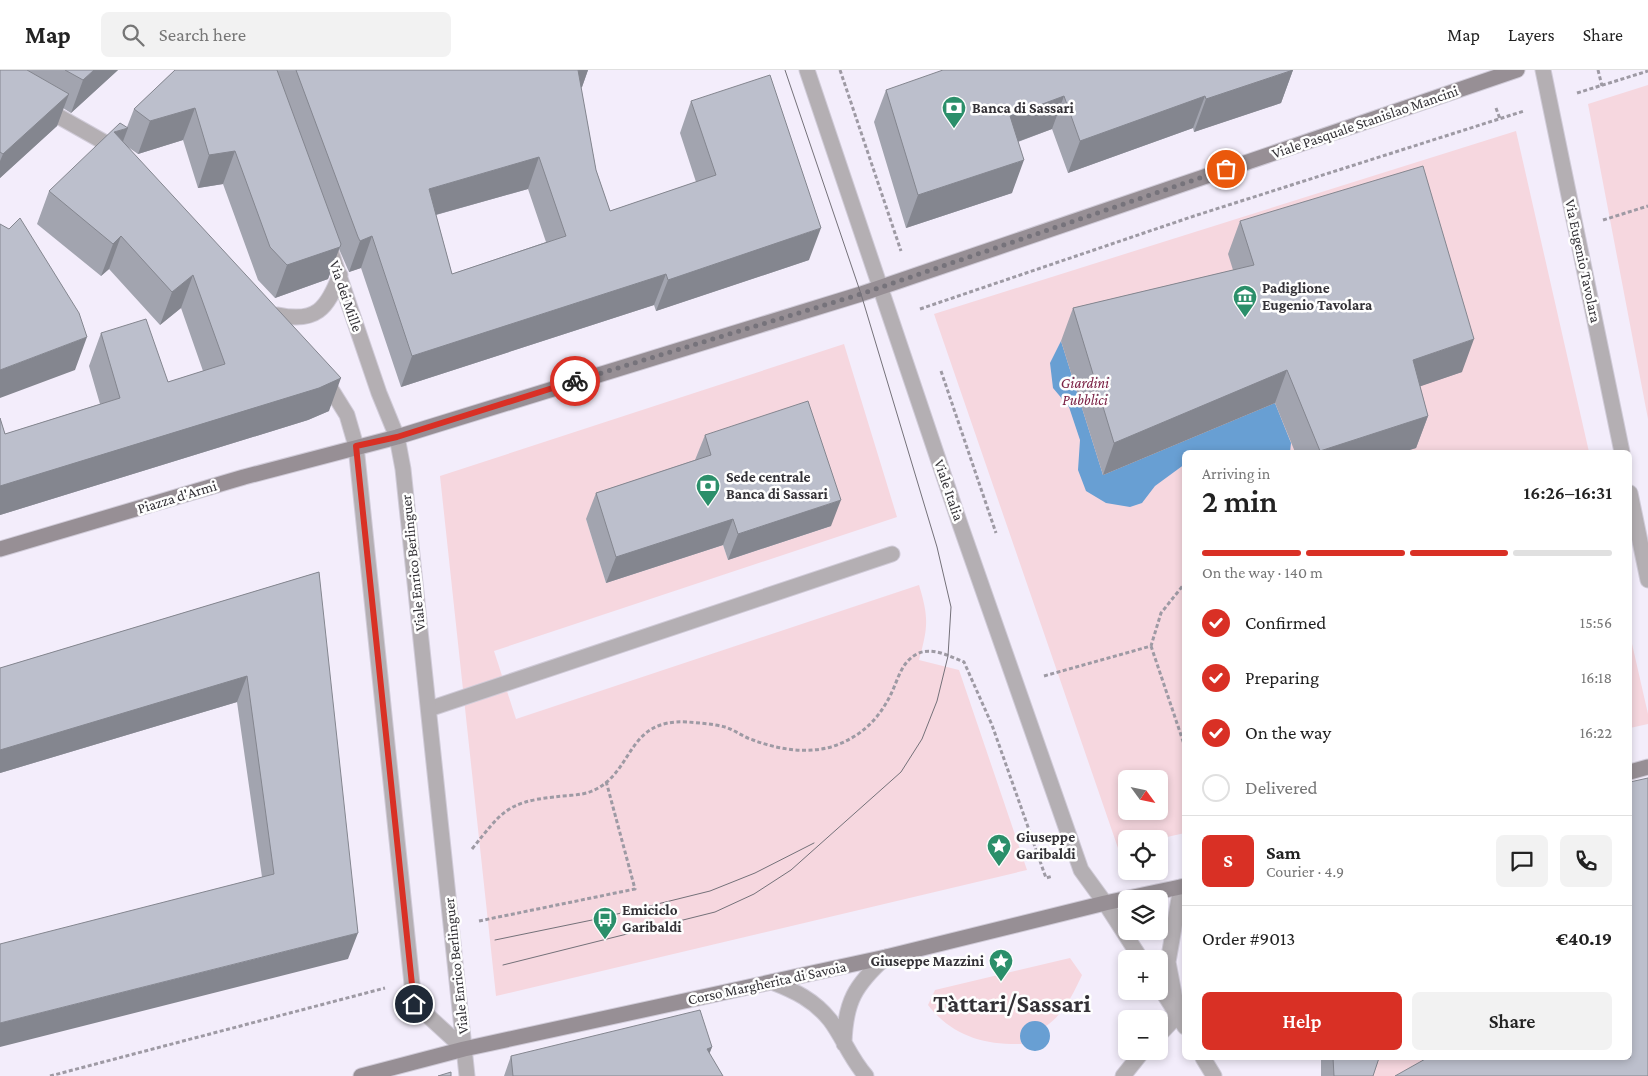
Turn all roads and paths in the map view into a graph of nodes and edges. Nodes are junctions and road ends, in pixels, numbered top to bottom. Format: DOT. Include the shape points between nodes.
graph roads {
  1 [pos="807,70"];
  2 [pos="840,70"];
  3 [pos="1517,70"];
  4 [pos="1543,70"];
  5 [pos="1598,70"];
  6 [pos="1648,71"];
  7 [pos="1602,86"];
  8 [pos="25,97"];
  9 [pos="1550,103"];
  10 [pos="133,162"];
  11 [pos="1648,206"];
  12 [pos="322,226"];
  13 [pos="1576,230"];
  14 [pos="901,252"];
  15 [pos="340,275"];
  16 [pos="881,287"];
  17 [pos="268,303"];
  18 [pos="920,309"];
  19 [pos="278,315"];
  20 [pos="289,330"];
  21 [pos="317,368"];
  22 [pos="397,437"];
  23 [pos="356,446"];
  24 [pos="1622,450"];
  25 [pos="1632,503"];
  26 [pos="0,549"];
  27 [pos="892,554"];
  28 [pos="1648,580"];
  29 [pos="1182,587"];
  30 [pos="1150,646"];
  31 [pos="935,651"];
  32 [pos="1017,685"];
  33 [pos="429,709"];
  34 [pos="1182,736"];
  35 [pos="1648,767"];
  36 [pos="1632,771"];
  37 [pos="606,781"];
  38 [pos="472,850"];
  39 [pos="1182,887"];
  40 [pos="1182,892"];
  41 [pos="1105,903"];
  42 [pos="476,912"];
  43 [pos="477,921"];
  44 [pos="478,929"];
  45 [pos="1135,950"];
  46 [pos="886,957"];
  47 [pos="772,982"];
  48 [pos="358,995"];
  49 [pos="1168,1000"];
  50 [pos="1182,1021"];
  51 [pos="1168,1030"];
  52 [pos="844,1046"];
  53 [pos="464,1049"];
  54 [pos="1136,1060"];
  55 [pos="1204,1060"];
  56 [pos="50,1076"];
  57 [pos="361,1076"];
  58 [pos="467,1076"];
  59 [pos="866,1076"];
  60 [pos="1123,1076"];
  61 [pos="1214,1076"];
  1 -- 16 [label="street, Viale Italia"];
  2 -- 14 [label="path"];
  3 -- 16 [label="main road, Viale Pasquale Stanislao Mancini"];
  4 -- 9 [label="street, Via Eugenio Tavolara"];
  5 -- 7 [label="path"];
  6 -- 7 [label="path"];
  7 -- 9 [label="path"];
  8 -- 10 [label="street"];
  9 -- 13 [label="street, Via Eugenio Tavolara"];
  9 -- 18 [label="path" via="1194,216"];
  11 -- 13 [label="path"];
  12 -- 15 [label="street, Via dei Mille"];
  13 -- 24 [label="street, Via Eugenio Tavolara"];
  15 -- 19 [label="street" via="332,295 320,311 297,319"];
  15 -- 22 [label="street, Via dei Mille"];
  16 -- 22 [label="main road, Viale Pasquale Stanislao Mancini"];
  16 -- 32 [label="street, Viale Italia"];
  17 -- 19 [label="street"];
  19 -- 20 [label="street"];
  21 -- 23 [label="street, Viale Enrico Berlinguer" via="346,415"];
  22 -- 23 [label="main road, Viale Pasquale Stanislao Mancini"];
  22 -- 33 [label="street, Viale Enrico Berlinguer"];
  23 -- 26 [label="main road, Piazza d'Armi"];
  23 -- 53 [label="street, Viale Enrico Berlinguer" via="414,1004"];
  25 -- 28 [label="street"];
  27 -- 33 [label="street"];
  29 -- 30 [label="path" via="1161,613"];
  30 -- 32 [label="path"];
  30 -- 34 [label="path"];
  31 -- 37 [label="path" via="917,653 901,670 878,717 854,739 829,747 796,751 753,740 726,728 687,722 661,724 642,734"];
  32 -- 41 [label="street, Viale Italia" via="1081,870"];
  33 -- 53 [label="street, Viale Enrico Berlinguer"];
  35 -- 36 [label="main road"];
  37 -- 38 [label="path" via="592,791 532,799 502,811"];
  37 -- 43 [label="path" via="635,890"];
  39 -- 41 [label="main road, Corso Margherita di Savoia"];
  40 -- 50 [label="street" via="1168,962"];
  41 -- 45 [label="street, Viale Italia"];
  41 -- 46 [label="main road, Corso Margherita di Savoia"];
  42 -- 43 [label="path"];
  43 -- 44 [label="path"];
  46 -- 47 [label="main road, Corso Margherita di Savoia"];
  46 -- 52 [label="street" via="867,974 854,995 844,1018"];
  47 -- 52 [label="street" via="798,992 816,1005 831,1022"];
  47 -- 53 [label="main road, Corso Margherita di Savoia"];
  48 -- 56 [label="path"];
  49 -- 50 [label="street"];
  50 -- 51 [label="street"];
  52 -- 59 [label="street"];
  53 -- 57 [label="main road, Corso Margherita di Savoia"];
  53 -- 58 [label="street"];
  54 -- 60 [label="street"];
  55 -- 61 [label="street"];
}
